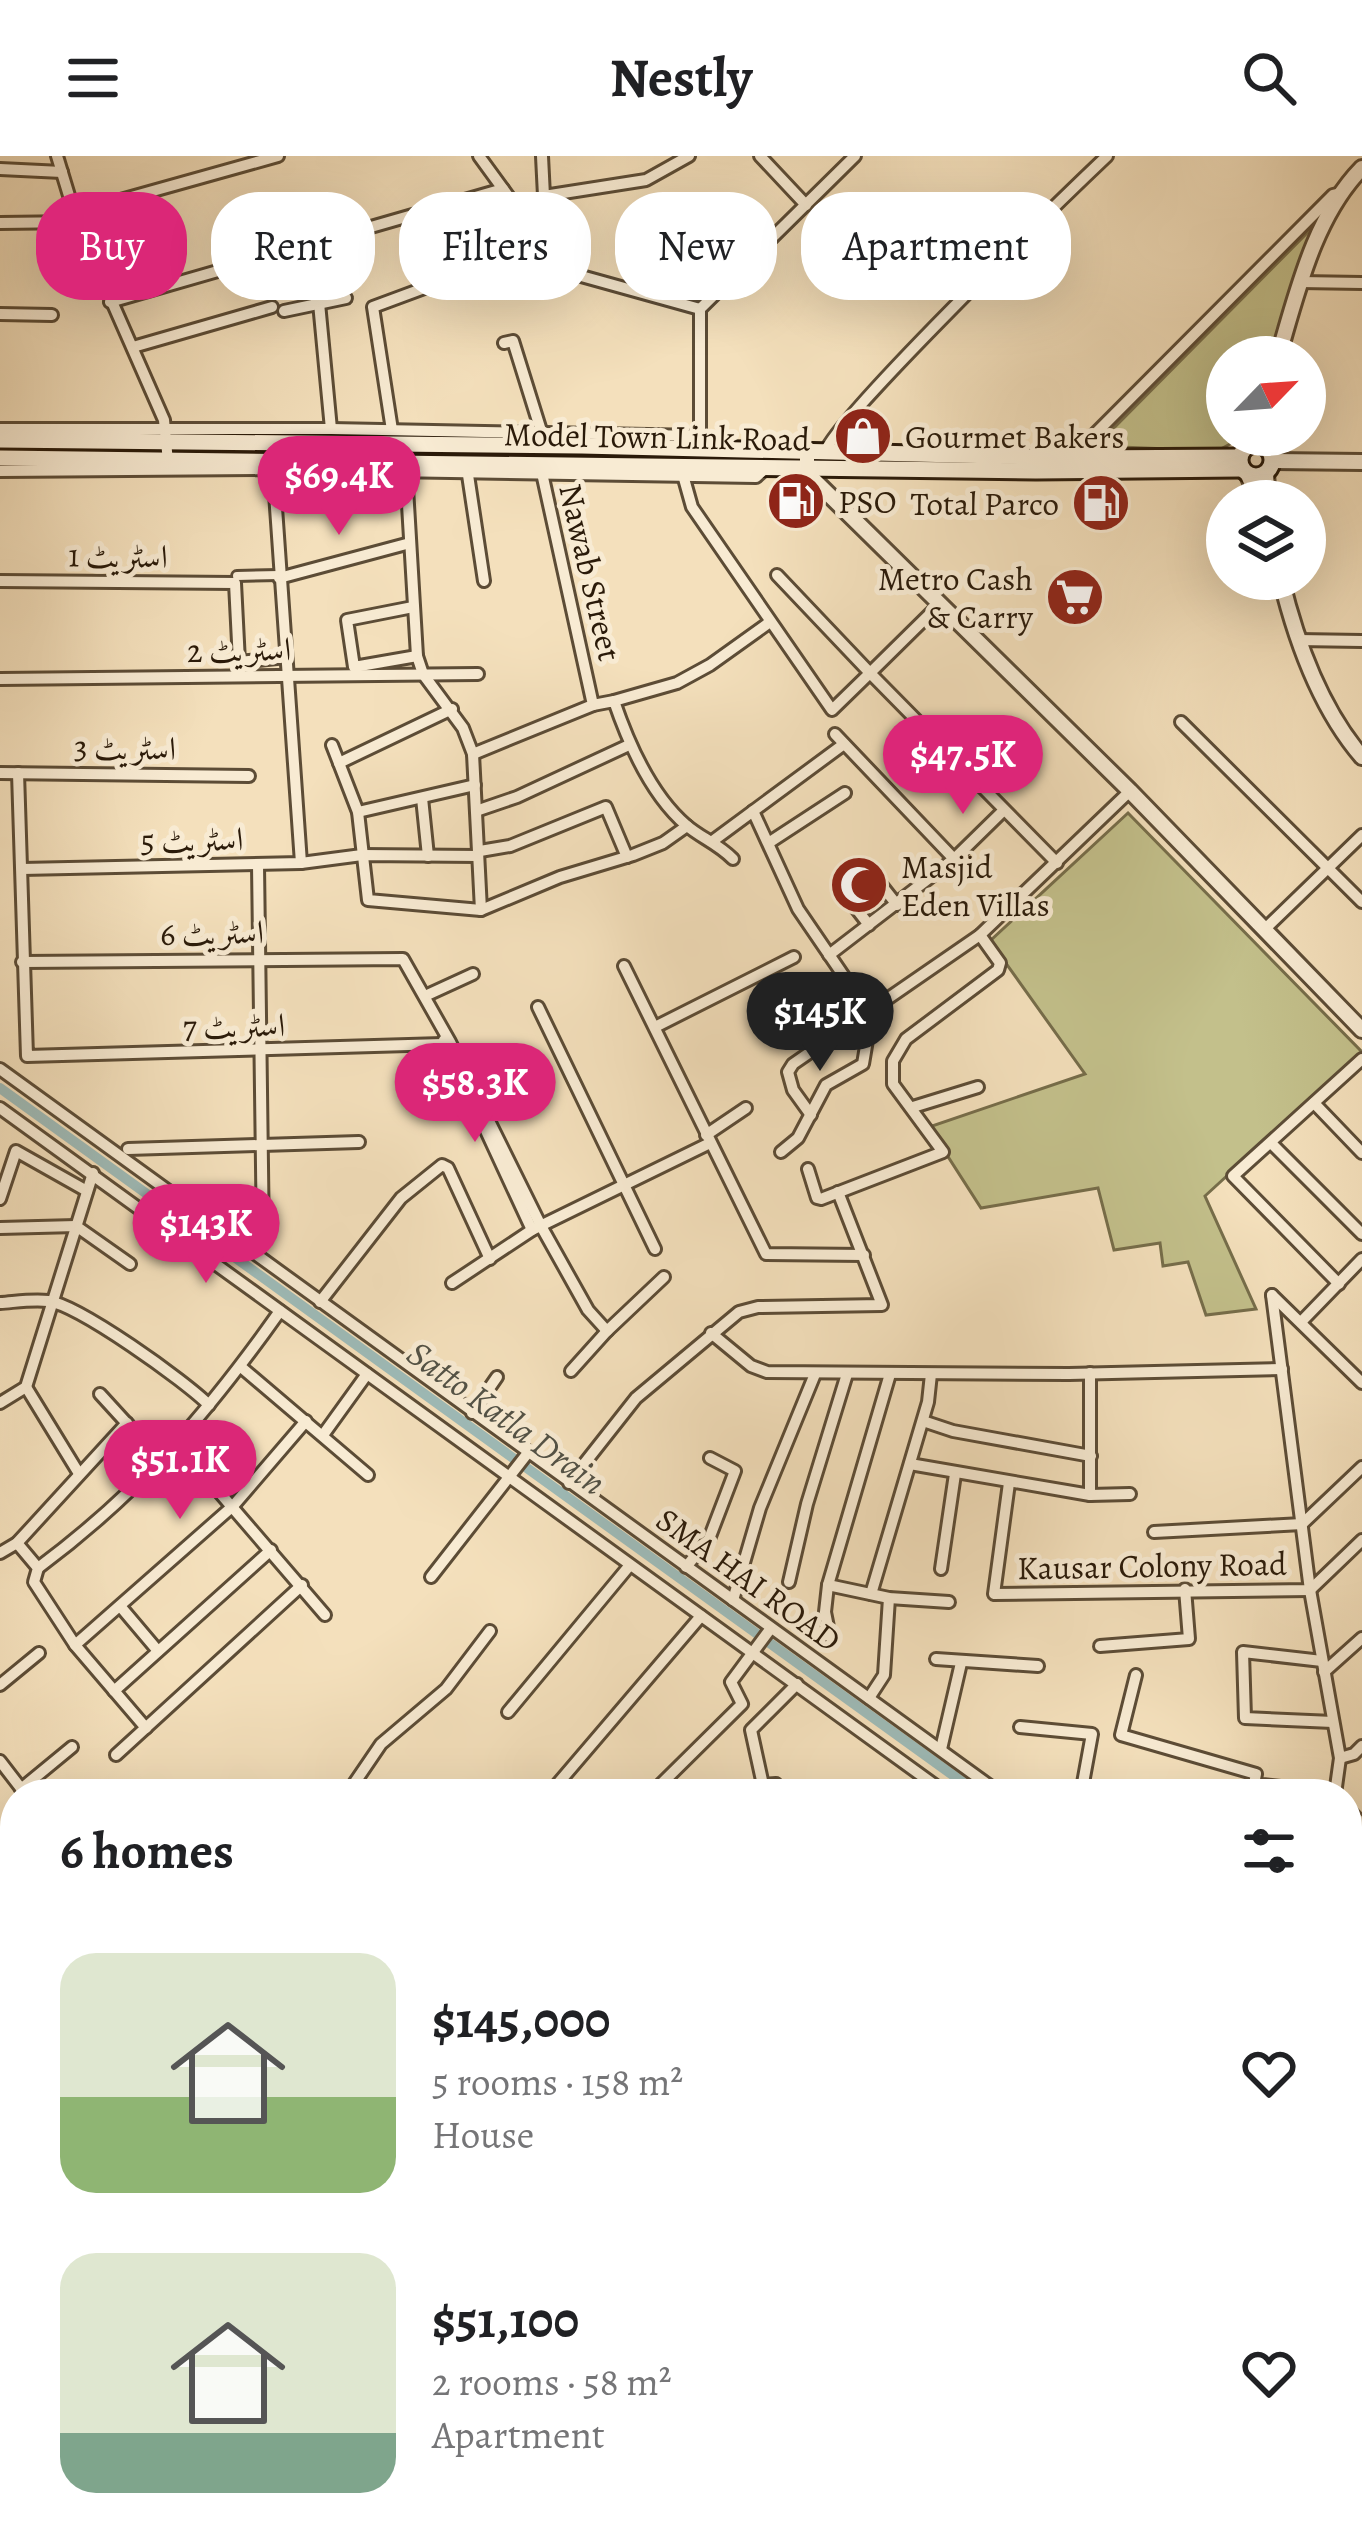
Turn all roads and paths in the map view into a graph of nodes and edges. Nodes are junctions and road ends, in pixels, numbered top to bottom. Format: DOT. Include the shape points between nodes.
graph roads {
  1 [pos="57,156"];
  2 [pos="278,156"];
  3 [pos="479,156"];
  4 [pos="542,156"];
  5 [pos="689,156"];
  6 [pos="760,156"];
  7 [pos="855,156"];
  8 [pos="1107,156"];
  9 [pos="1362,168"];
  10 [pos="0,169"];
  11 [pos="62,172"];
  12 [pos="503,189"];
  13 [pos="68,192"];
  14 [pos="160,192"];
  15 [pos="505,192"];
  16 [pos="819,192"];
  17 [pos="1342,193"];
  18 [pos="801,200"];
  19 [pos="801,210"];
  20 [pos="36,221"];
  21 [pos="0,223"];
  22 [pos="591,279"];
  23 [pos="1300,282"];
  24 [pos="1362,283"];
  25 [pos="399,297"];
  26 [pos="335,300"];
  27 [pos="110,302"];
  28 [pos="319,303"];
  29 [pos="700,308"];
  30 [pos="0,314"];
  31 [pos="52,315"];
  32 [pos="1284,336"];
  33 [pos="504,343"];
  34 [pos="134,347"];
  35 [pos="331,428"];
  36 [pos="0,429"];
  37 [pos="392,430"];
  38 [pos="542,434"];
  39 [pos="166,436"];
  40 [pos="0,440"];
  41 [pos="700,442"];
  42 [pos="1245,456"];
  43 [pos="1268,456"];
  44 [pos="0,458"];
  45 [pos="1080,458"];
  46 [pos="168,461"];
  47 [pos="816,461"];
  48 [pos="1362,462"];
  49 [pos="273,465"];
  50 [pos="1243,467"];
  51 [pos="1269,467"];
  52 [pos="406,468"];
  53 [pos="541,470"];
  54 [pos="0,471"];
  55 [pos="683,472"];
  56 [pos="468,475"];
  57 [pos="1251,480"];
  58 [pos="1267,480"];
  59 [pos="410,543"];
  60 [pos="778,575"];
  61 [pos="279,577"];
  62 [pos="236,580"];
  63 [pos="484,580"];
  64 [pos="0,581"];
  65 [pos="1287,600"];
  66 [pos="940,604"];
  67 [pos="413,607"];
  68 [pos="770,622"];
  69 [pos="1298,640"];
  70 [pos="1362,640"];
  71 [pos="417,656"];
  72 [pos="286,657"];
  73 [pos="870,673"];
  74 [pos="423,674"];
  75 [pos="478,674"];
  76 [pos="287,676"];
  77 [pos="0,679"];
  78 [pos="614,701"];
  79 [pos="593,706"];
  80 [pos="452,709"];
  81 [pos="1181,722"];
  82 [pos="332,745"];
  83 [pos="629,745"];
  84 [pos="473,754"];
  85 [pos="1362,757"];
  86 [pos="339,763"];
  87 [pos="0,773"];
  88 [pos="18,773"];
  89 [pos="249,776"];
  90 [pos="475,785"];
  91 [pos="1130,791"];
  92 [pos="845,794"];
  93 [pos="422,797"];
  94 [pos="1004,810"];
  95 [pos="476,811"];
  96 [pos="753,811"];
  97 [pos="358,812"];
  98 [pos="687,826"];
  99 [pos="1362,836"];
  100 [pos="714,840"];
  101 [pos="770,842"];
  102 [pos="479,854"];
  103 [pos="362,855"];
  104 [pos="428,856"];
  105 [pos="627,857"];
  106 [pos="733,859"];
  107 [pos="953,859"];
  108 [pos="1057,862"];
  109 [pos="301,863"];
  110 [pos="258,865"];
  111 [pos="1328,868"];
  112 [pos="22,869"];
  113 [pos="1362,902"];
  114 [pos="897,905"];
  115 [pos="481,910"];
  116 [pos="869,925"];
  117 [pos="1266,928"];
  118 [pos="980,935"];
  119 [pos="829,955"];
  120 [pos="794,957"];
  121 [pos="258,958"];
  122 [pos="22,962"];
  123 [pos="624,966"];
  124 [pos="473,974"];
  125 [pos="425,995"];
  126 [pos="538,1007"];
  127 [pos="868,1011"];
  128 [pos="655,1027"];
  129 [pos="1362,1030"];
  130 [pos="444,1041"];
  131 [pos="261,1052"];
  132 [pos="1362,1059"];
  133 [pos="0,1069"];
  134 [pos="978,1087"];
  135 [pos="1314,1103"];
  136 [pos="913,1106"];
  137 [pos="0,1108"];
  138 [pos="746,1108"];
  139 [pos="811,1115"];
  140 [pos="708,1139"];
  141 [pos="359,1142"];
  142 [pos="1271,1142"];
  143 [pos="261,1143"];
  144 [pos="128,1149"];
  145 [pos="781,1152"];
  146 [pos="1362,1153"];
  147 [pos="808,1169"];
  148 [pos="93,1173"];
  149 [pos="625,1185"];
  150 [pos="87,1191"];
  151 [pos="838,1192"];
  152 [pos="0,1199"];
  153 [pos="76,1226"];
  154 [pos="0,1228"];
  155 [pos="536,1228"];
  156 [pos="1362,1234"];
  157 [pos="263,1241"];
  158 [pos="656,1249"];
  159 [pos="863,1255"];
  160 [pos="490,1259"];
  161 [pos="1362,1259"];
  162 [pos="130,1264"];
  163 [pos="664,1277"];
  164 [pos="452,1283"];
  165 [pos="1339,1284"];
  166 [pos="52,1301"];
  167 [pos="320,1302"];
  168 [pos="0,1303"];
  169 [pos="280,1312"];
  170 [pos="1302,1322"];
  171 [pos="607,1330"];
  172 [pos="711,1334"];
  173 [pos="241,1366"];
  174 [pos="1282,1369"];
  175 [pos="571,1371"];
  176 [pos="1090,1373"];
  177 [pos="367,1374"];
  178 [pos="815,1374"];
  179 [pos="847,1374"];
  180 [pos="890,1374"];
  181 [pos="931,1374"];
  182 [pos="497,1377"];
  183 [pos="1362,1382"];
  184 [pos="26,1387"];
  185 [pos="100,1394"];
  186 [pos="0,1402"];
  187 [pos="209,1405"];
  188 [pos="472,1413"];
  189 [pos="922,1420"];
  190 [pos="306,1421"];
  191 [pos="127,1423"];
  192 [pos="323,1435"];
  193 [pos="177,1444"];
  194 [pos="525,1456"];
  195 [pos="1091,1456"];
  196 [pos="710,1458"];
  197 [pos="162,1462"];
  198 [pos="910,1464"];
  199 [pos="1362,1467"];
  200 [pos="78,1472"];
  201 [pos="512,1474"];
  202 [pos="956,1474"];
  203 [pos="368,1475"];
  204 [pos="569,1483"];
  205 [pos="1009,1483"];
  206 [pos="1130,1494"];
  207 [pos="1090,1495"];
  208 [pos="233,1506"];
  209 [pos="1302,1523"];
  210 [pos="1154,1532"];
  211 [pos="1362,1540"];
  212 [pos="16,1543"];
  213 [pos="271,1550"];
  214 [pos="0,1553"];
  215 [pos="630,1564"];
  216 [pos="686,1567"];
  217 [pos="38,1568"];
  218 [pos="941,1569"];
  219 [pos="431,1577"];
  220 [pos="789,1582"];
  221 [pos="828,1585"];
  222 [pos="302,1586"];
  223 [pos="1185,1589"];
  224 [pos="1310,1590"];
  225 [pos="871,1594"];
  226 [pos="889,1598"];
  227 [pos="733,1600"];
  228 [pos="949,1602"];
  229 [pos="120,1606"];
  230 [pos="325,1615"];
  231 [pos="701,1616"];
  232 [pos="490,1631"];
  233 [pos="769,1631"];
  234 [pos="830,1637"];
  235 [pos="1362,1638"];
  236 [pos="76,1645"];
  237 [pos="1100,1646"];
  238 [pos="755,1650"];
  239 [pos="158,1651"];
  240 [pos="39,1653"];
  241 [pos="936,1659"];
  242 [pos="961,1663"];
  243 [pos="1038,1666"];
  244 [pos="1323,1667"];
  245 [pos="1136,1675"];
  246 [pos="796,1684"];
  247 [pos="0,1685"];
  248 [pos="114,1691"];
  249 [pos="869,1697"];
  250 [pos="508,1712"];
  251 [pos="1333,1722"];
  252 [pos="1020,1727"];
  253 [pos="146,1728"];
  254 [pos="72,1747"];
  255 [pos="941,1749"];
  256 [pos="116,1755"];
  257 [pos="1359,1755"];
  258 [pos="1340,1758"];
  259 [pos="36,1779"];
  260 [pos="357,1779"];
  261 [pos="562,1779"];
  262 [pos="665,1779"];
  263 [pos="762,1779"];
  264 [pos="926,1779"];
  265 [pos="981,1779"];
  266 [pos="1084,1779"];
  267 [pos="1255,1779"];
  268 [pos="1337,1779"];
  1 -- 11 [label="street"];
  2 -- 14 [label="street"];
  3 -- 12 [label="street"];
  4 -- 5 [label="street" via="544,196 646,180"];
  6 -- 18 [label="street"];
  7 -- 16 [label="street"];
  8 -- 47 [label="street" via="875,389"];
  9 -- 17 [label="street"];
  10 -- 11 [label="street"];
  11 -- 13 [label="street"];
  12 -- 15 [label="street"];
  12 -- 27 [label="street"];
  17 -- 23 [label="street"];
  17 -- 45 [label="street" via="1130,398"];
  19 -- 29 [label="street"];
  20 -- 21 [label="street"];
  22 -- 29 [label="street"];
  23 -- 24 [label="street"];
  23 -- 32 [label="street"];
  25 -- 37 [label="street" via="373,307"];
  26 -- 28 [label="street"];
  27 -- 34 [label="street"];
  28 -- 34 [label="street"];
  28 -- 35 [label="street"];
  29 -- 41 [label="street"];
  30 -- 31 [label="street"];
  33 -- 38 [label="street" via="513,340"];
  34 -- 39 [label="street"];
  35 -- 37 [label="street"];
  35 -- 39 [label="street"];
  36 -- 39 [label="street"];
  37 -- 38 [label="street"];
  38 -- 41 [label="street" via="649,430"];
  39 -- 40 [label="main road, Model Town Link Road"];
  39 -- 41 [label="main road, Model Town Link Road"];
  39 -- 46 [label="street"];
  41 -- 47 [label="main road, Model Town Link Road"];
  42 -- 50 [label="main road"];
  43 -- 51 [label="main road"];
  44 -- 46 [label="main road, Model Town Link Road"];
  45 -- 47 [label="main road, Model Town Link Road"];
  45 -- 50 [label="main road, Model Town Link Road"];
  46 -- 49 [label="main road, Model Town Link Road"];
  47 -- 50 [label="main road, Model Town Link Road"];
  47 -- 55 [label="main road, Model Town Link Road"];
  47 -- 66 [label="street" via="812,478"];
  48 -- 51 [label="street"];
  49 -- 52 [label="main road, Model Town Link Road"];
  49 -- 54 [label="street"];
  49 -- 61 [label="street"];
  50 -- 51 [label="main road"];
  50 -- 57 [label="street"];
  51 -- 58 [label="street"];
  52 -- 53 [label="main road, Model Town Link Road"];
  52 -- 56 [label="street"];
  52 -- 59 [label="street"];
  53 -- 55 [label="main road, Model Town Link Road"];
  53 -- 56 [label="street"];
  53 -- 79 [label="street, Nawab Street"];
  55 -- 68 [label="street" via="692,507"];
  56 -- 63 [label="street"];
  59 -- 61 [label="street"];
  59 -- 67 [label="street"];
  60 -- 73 [label="street"];
  61 -- 62 [label="street"];
  61 -- 72 [label="street"];
  62 -- 64 [label="street, اسٹریٹ 1"];
  62 -- 72 [label="street" via="239,662"];
  65 -- 69 [label="street"];
  66 -- 73 [label="street"];
  66 -- 91 [label="street"];
  67 -- 71 [label="street"];
  67 -- 71 [label="street" via="346,620 354,667"];
  68 -- 73 [label="street" via="828,708"];
  68 -- 78 [label="street" via="677,683"];
  69 -- 70 [label="street"];
  69 -- 85 [label="street"];
  71 -- 74 [label="street"];
  72 -- 76 [label="street"];
  73 -- 94 [label="street"];
  74 -- 75 [label="street, اسٹریٹ 2"];
  74 -- 76 [label="street, اسٹریٹ 2"];
  74 -- 80 [label="street"];
  76 -- 77 [label="street, اسٹریٹ 2"];
  76 -- 109 [label="street"];
  78 -- 79 [label="street"];
  78 -- 83 [label="street"];
  79 -- 84 [label="street, Nawab Street"];
  80 -- 84 [label="street"];
  80 -- 86 [label="street"];
  81 -- 111 [label="street"];
  82 -- 86 [label="street"];
  83 -- 95 [label="street"];
  83 -- 98 [label="street"];
  84 -- 90 [label="street"];
  86 -- 97 [label="street"];
  87 -- 88 [label="street, اسٹریٹ 3"];
  88 -- 89 [label="street, اسٹریٹ 3"];
  88 -- 112 [label="street"];
  90 -- 93 [label="street"];
  90 -- 95 [label="street"];
  91 -- 108 [label="street"];
  91 -- 117 [label="street"];
  92 -- 101 [label="street"];
  93 -- 97 [label="street"];
  93 -- 104 [label="street"];
  94 -- 107 [label="street"];
  94 -- 108 [label="street"];
  95 -- 102 [label="street"];
  96 -- 100 [label="street"];
  96 -- 101 [label="street"];
  96 -- 107 [label="street" via="840,739"];
  97 -- 103 [label="street"];
  98 -- 100 [label="street"];
  98 -- 105 [label="street"];
  99 -- 111 [label="street"];
  100 -- 106 [label="street"];
  101 -- 119 [label="street" via="798,909"];
  102 -- 104 [label="street, اسٹریٹ 5"];
  102 -- 105 [label="street, اسٹریٹ 5" via="606,807"];
  102 -- 115 [label="street"];
  103 -- 104 [label="street, اسٹریٹ 5"];
  103 -- 109 [label="street, اسٹریٹ 5"];
  103 -- 115 [label="street" via="368,900"];
  105 -- 115 [label="street"];
  107 -- 114 [label="street"];
  108 -- 118 [label="street"];
  109 -- 110 [label="street, اسٹریٹ 5"];
  110 -- 112 [label="street, اسٹریٹ 5"];
  110 -- 121 [label="street"];
  111 -- 113 [label="street"];
  111 -- 117 [label="street"];
  112 -- 122 [label="street"];
  114 -- 116 [label="street"];
  114 -- 116 [label="street" via="868,868 841,881"];
  116 -- 119 [label="street"];
  117 -- 129 [label="street"];
  118 -- 127 [label="street"];
  118 -- 136 [label="street" via="1000,967 896,1051 891,1080"];
  119 -- 127 [label="street"];
  120 -- 128 [label="street"];
  121 -- 122 [label="street, اسٹریٹ 6"];
  121 -- 125 [label="street, اسٹریٹ 6" via="403,959"];
  121 -- 131 [label="street"];
  122 -- 131 [label="street, اسٹریٹ 7" via="27,1056"];
  123 -- 128 [label="street"];
  124 -- 125 [label="street"];
  125 -- 130 [label="street"];
  126 -- 149 [label="street"];
  127 -- 139 [label="street" via="863,1064 826,1085"];
  127 -- 139 [label="street" via="788,1072"];
  128 -- 140 [label="street"];
  130 -- 131 [label="street, اسٹریٹ 7"];
  130 -- 155 [label="street"];
  131 -- 143 [label="street"];
  132 -- 135 [label="street"];
  133 -- 167 [label="street, SMA HAI ROAD"];
  134 -- 136 [label="street"];
  135 -- 142 [label="street"];
  135 -- 146 [label="street"];
  136 -- 151 [label="street" via="943,1152"];
  137 -- 148 [label="street"];
  138 -- 140 [label="street"];
  139 -- 145 [label="street"];
  140 -- 149 [label="street"];
  140 -- 159 [label="street" via="766,1254"];
  141 -- 143 [label="street"];
  142 -- 156 [label="street"];
  142 -- 165 [label="street" via="1232,1176"];
  143 -- 144 [label="street"];
  143 -- 157 [label="street"];
  147 -- 151 [label="street" via="818,1200"];
  148 -- 150 [label="street"];
  148 -- 169 [label="street"];
  149 -- 155 [label="street"];
  149 -- 158 [label="street"];
  150 -- 152 [label="street" via="16,1151"];
  150 -- 153 [label="street"];
  151 -- 159 [label="street"];
  153 -- 154 [label="street"];
  153 -- 162 [label="street"];
  153 -- 166 [label="street"];
  155 -- 160 [label="street"];
  155 -- 171 [label="street"];
  159 -- 172 [label="street" via="882,1305 748,1308"];
  160 -- 164 [label="street"];
  160 -- 167 [label="street" via="442,1165 390,1210"];
  161 -- 165 [label="street"];
  163 -- 171 [label="street"];
  165 -- 170 [label="street"];
  166 -- 168 [label="street"];
  166 -- 184 [label="street"];
  166 -- 187 [label="street" via="144,1354"];
  167 -- 188 [label="street, SMA HAI ROAD"];
  169 -- 173 [label="street"];
  169 -- 177 [label="street"];
  170 -- 174 [label="street" via="1273,1295"];
  170 -- 183 [label="street"];
  171 -- 175 [label="street"];
  172 -- 178 [label="street" via="767,1372"];
  172 -- 204 [label="street" via="636,1398"];
  173 -- 187 [label="street"];
  173 -- 190 [label="street"];
  174 -- 176 [label="street"];
  174 -- 209 [label="street"];
  176 -- 181 [label="street"];
  176 -- 195 [label="street"];
  177 -- 192 [label="street"];
  177 -- 201 [label="street"];
  178 -- 179 [label="street"];
  178 -- 227 [label="street"];
  179 -- 180 [label="street"];
  179 -- 220 [label="street"];
  180 -- 181 [label="street"];
  180 -- 221 [label="street"];
  181 -- 189 [label="street"];
  182 -- 188 [label="street"];
  184 -- 186 [label="street"];
  184 -- 200 [label="street"];
  185 -- 191 [label="street"];
  187 -- 193 [label="street"];
  188 -- 194 [label="street, SMA HAI ROAD"];
  189 -- 195 [label="street"];
  189 -- 198 [label="street"];
  190 -- 192 [label="street"];
  190 -- 208 [label="street"];
  191 -- 197 [label="street"];
  191 -- 200 [label="street"];
  192 -- 203 [label="street"];
  193 -- 197 [label="street"];
  193 -- 208 [label="street"];
  194 -- 201 [label="street"];
  194 -- 204 [label="street, SMA HAI ROAD"];
  195 -- 207 [label="street"];
  196 -- 216 [label="street" via="735,1471 709,1539"];
  197 -- 217 [label="street"];
  198 -- 202 [label="street"];
  198 -- 225 [label="street"];
  199 -- 209 [label="street"];
  200 -- 212 [label="street"];
  201 -- 215 [label="street"];
  201 -- 219 [label="street"];
  202 -- 205 [label="street"];
  202 -- 218 [label="street"];
  204 -- 216 [label="street, SMA HAI ROAD"];
  205 -- 207 [label="street"];
  205 -- 223 [label="street, Kausar Colony Road" via="994,1594"];
  206 -- 207 [label="street"];
  208 -- 213 [label="street"];
  208 -- 229 [label="street"];
  209 -- 210 [label="street"];
  209 -- 224 [label="street"];
  211 -- 224 [label="street"];
  212 -- 214 [label="street"];
  212 -- 217 [label="street"];
  213 -- 222 [label="street"];
  213 -- 239 [label="street"];
  215 -- 231 [label="street"];
  215 -- 250 [label="street"];
  216 -- 227 [label="street, SMA HAI ROAD"];
  217 -- 236 [label="street" via="34,1582"];
  221 -- 225 [label="street"];
  221 -- 234 [label="street"];
  222 -- 230 [label="street"];
  222 -- 253 [label="street"];
  223 -- 224 [label="street, Kausar Colony Road"];
  223 -- 237 [label="street" via="1189,1639"];
  224 -- 244 [label="street"];
  225 -- 226 [label="street"];
  226 -- 228 [label="street"];
  226 -- 249 [label="street" via="884,1675"];
  227 -- 233 [label="street, SMA HAI ROAD"];
  229 -- 236 [label="street"];
  229 -- 239 [label="street"];
  231 -- 238 [label="street"];
  231 -- 261 [label="street"];
  232 -- 260 [label="street" via="446,1690 381,1744"];
  233 -- 238 [label="street"];
  233 -- 249 [label="street, SMA HAI ROAD"];
  235 -- 244 [label="street"];
  236 -- 248 [label="street"];
  238 -- 246 [label="street"];
  238 -- 262 [label="street" via="731,1682 742,1704"];
  239 -- 248 [label="street"];
  240 -- 247 [label="street"];
  241 -- 242 [label="street"];
  242 -- 243 [label="street"];
  242 -- 255 [label="street"];
  244 -- 251 [label="street"];
  244 -- 251 [label="street" via="1243,1652 1245,1718"];
  245 -- 267 [label="street" via="1120,1735"];
  246 -- 263 [label="street" via="751,1730"];
  246 -- 264 [label="street"];
  248 -- 253 [label="street"];
  249 -- 255 [label="street, SMA HAI ROAD"];
  251 -- 258 [label="street"];
  252 -- 266 [label="street" via="1092,1734"];
  253 -- 256 [label="street"];
  254 -- 259 [label="street"];
  255 -- 265 [label="street, SMA HAI ROAD"];
  257 -- 258 [label="street"];
  258 -- 268 [label="street"];
}
